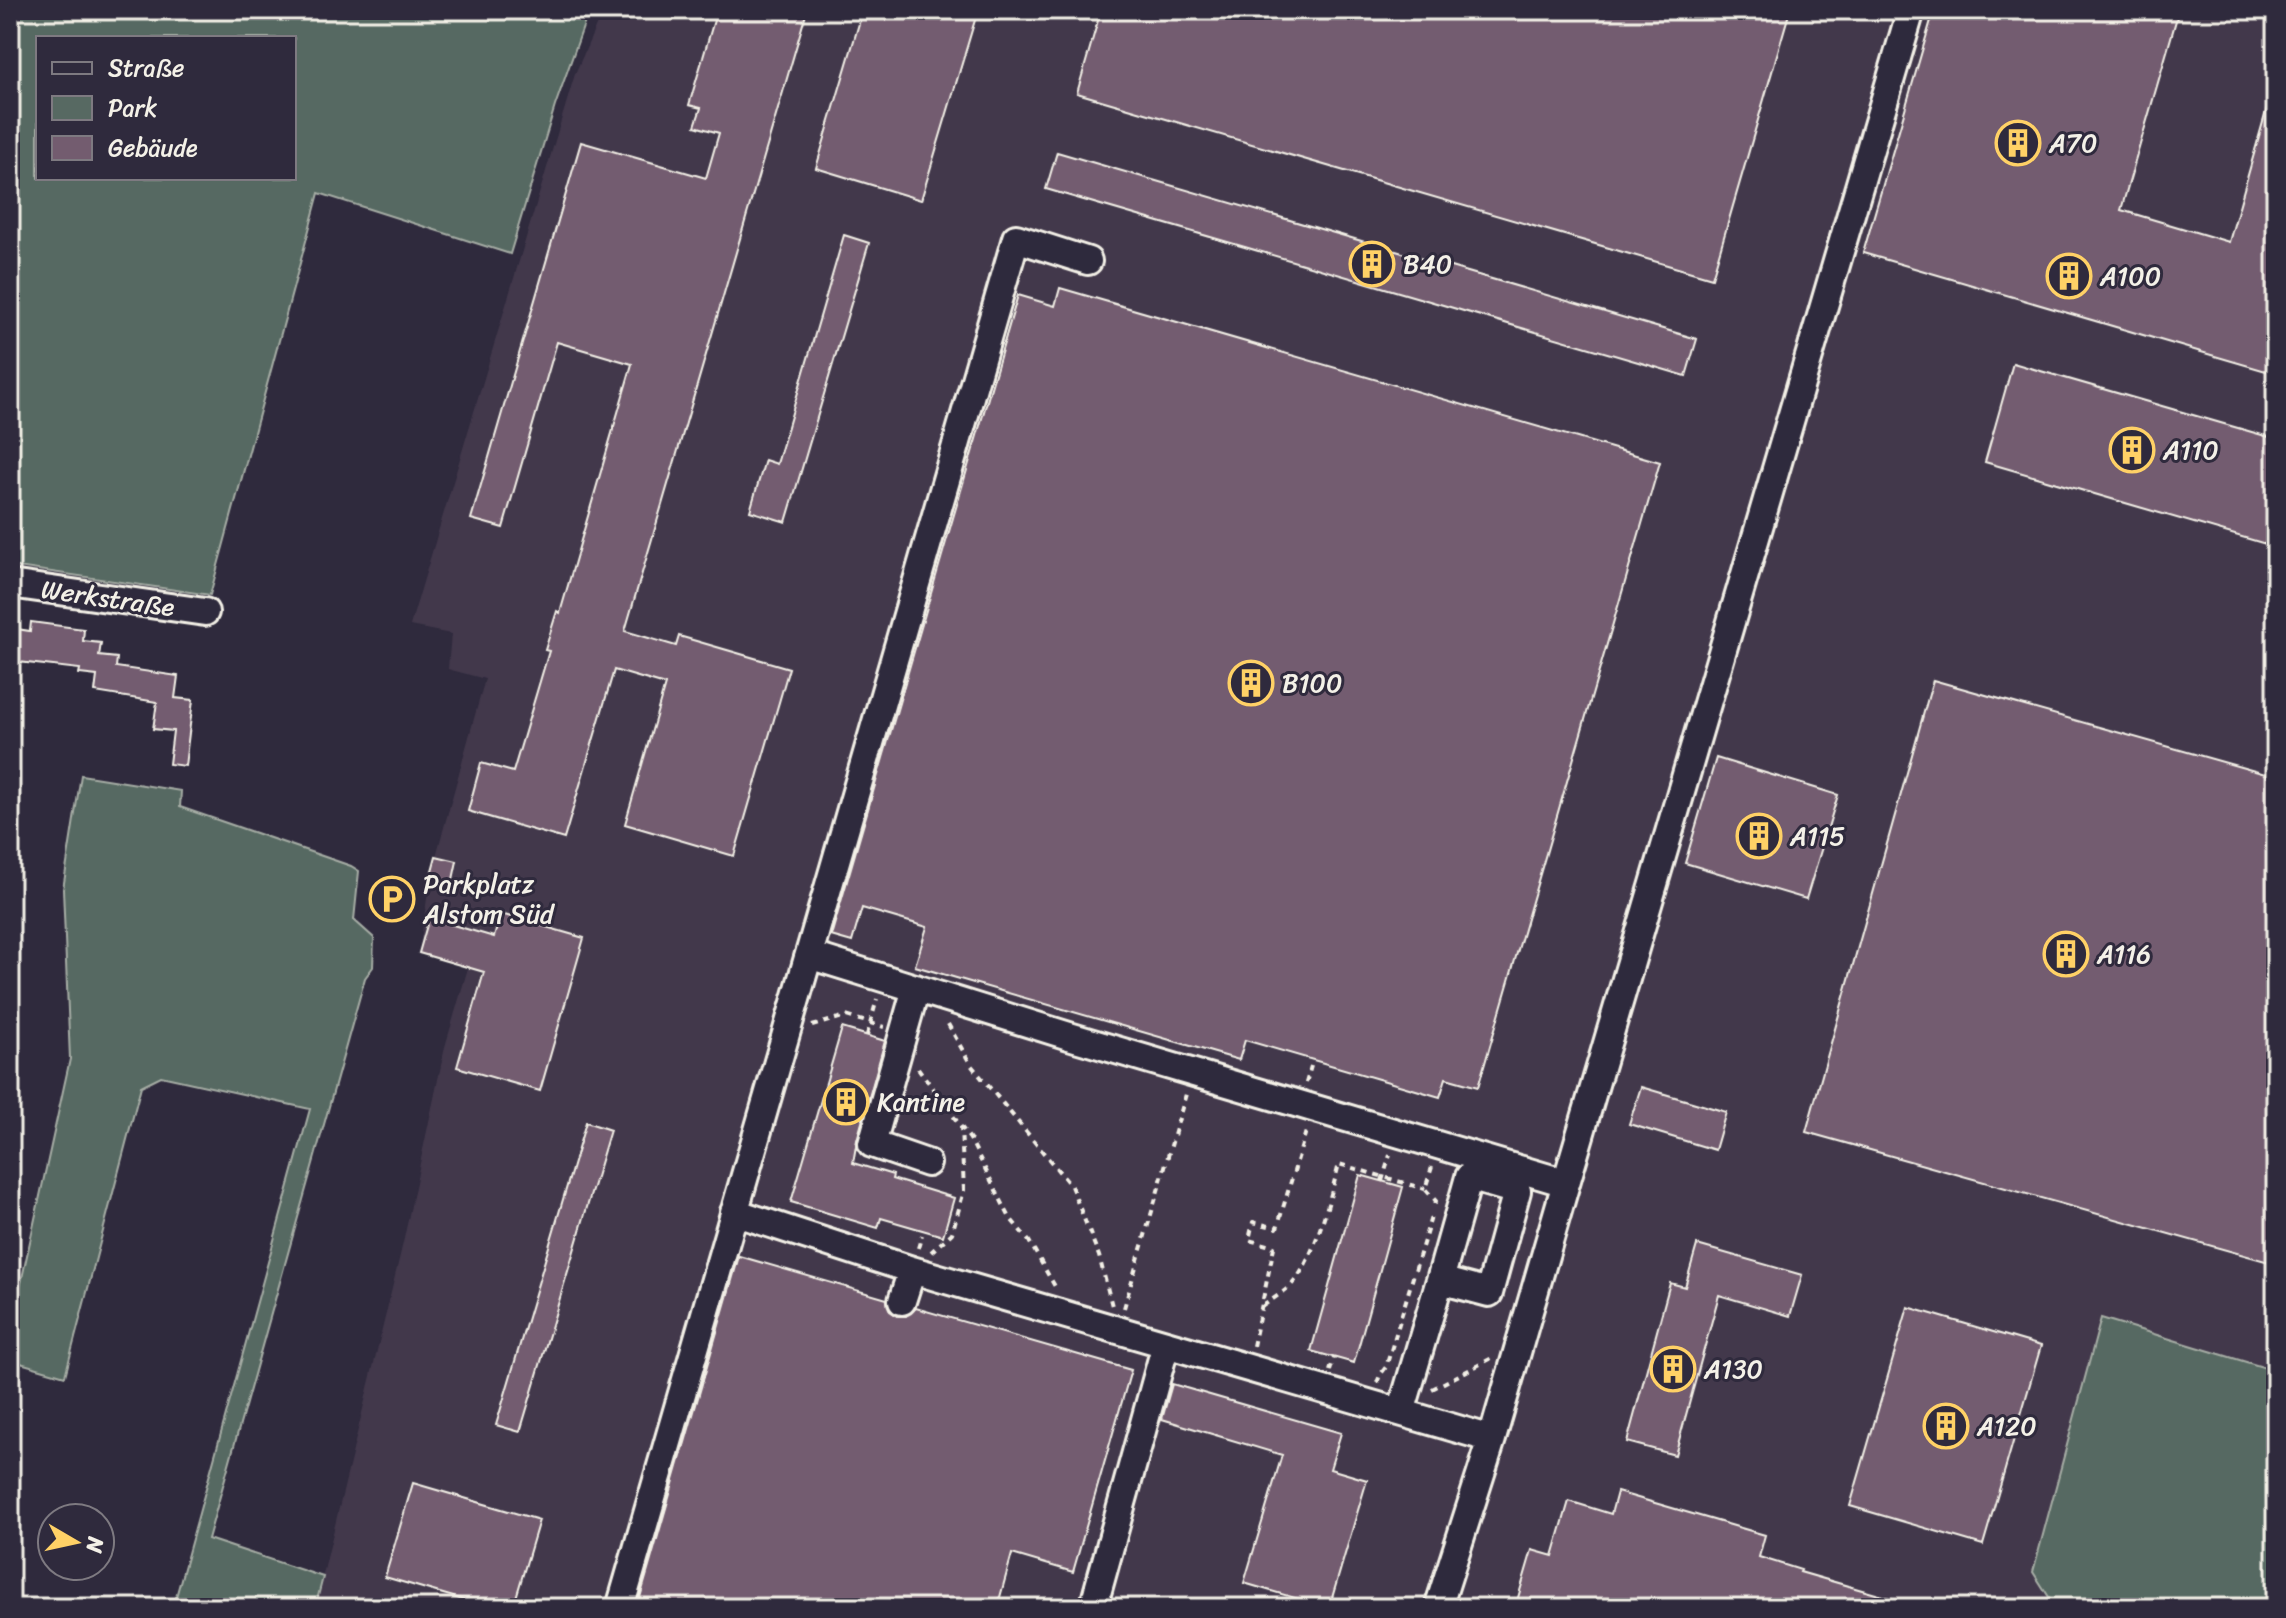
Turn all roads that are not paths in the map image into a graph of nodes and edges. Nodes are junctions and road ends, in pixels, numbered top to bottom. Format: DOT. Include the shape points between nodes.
graph roads {
  1 [pos="1911,10"];
  2 [pos="1088,261"];
  3 [pos="10,584"];
  4 [pos="205,612"];
  5 [pos="809,955"];
  6 [pos="924,991"];
  7 [pos="927,1163"];
  8 [pos="1566,1183"];
  9 [pos="734,1212"];
  10 [pos="912,1270"];
  11 [pos="1440,1280"];
  12 [pos="902,1301"];
  13 [pos="1166,1344"];
  14 [pos="1402,1408"];
  15 [pos="1492,1439"];
  16 [pos="620,1608"];
  17 [pos="1093,1608"];
  18 [pos="1438,1608"];
  1 -- 8 [label="street"];
  2 -- 5 [label="street" via="1016,238"];
  3 -- 4 [label="street, Werkstraße"];
  5 -- 6 [label="street"];
  5 -- 9 [label="street"];
  6 -- 7 [label="street" via="902,1040 872,1144"];
  6 -- 8 [label="street"];
  8 -- 15 [label="street"];
  9 -- 10 [label="street"];
  9 -- 16 [label="street"];
  10 -- 12 [label="street"];
  10 -- 13 [label="street"];
  11 -- 14 [label="street"];
  13 -- 14 [label="street" via="1371,1404"];
  13 -- 17 [label="street"];
  14 -- 15 [label="street"];
  15 -- 18 [label="street"];
}
